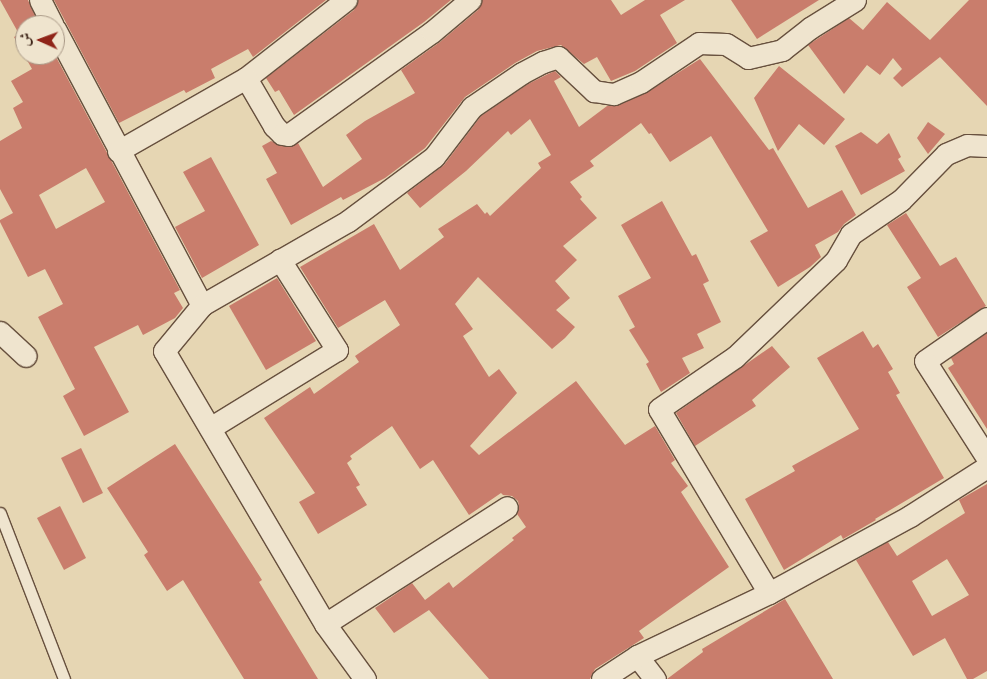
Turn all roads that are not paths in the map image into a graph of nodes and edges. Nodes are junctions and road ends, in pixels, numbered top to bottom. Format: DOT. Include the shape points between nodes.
graph roads {
  1 [pos="40,0"];
  2 [pos="346,0"];
  3 [pos="470,0"];
  4 [pos="855,0"];
  5 [pos="48,15"];
  6 [pos="65,48"];
  7 [pos="246,78"];
  8 [pos="987,146"];
  9 [pos="118,151"];
  10 [pos="280,260"];
  11 [pos="202,305"];
  12 [pos="987,318"];
  13 [pos="0,332"];
  14 [pos="26,356"];
  15 [pos="210,428"];
  16 [pos="987,458"];
  17 [pos="987,467"];
  18 [pos="507,507"];
  19 [pos="0,513"];
  20 [pos="769,593"];
  21 [pos="325,624"];
  22 [pos="638,656"];
  23 [pos="64,679"];
  24 [pos="365,679"];
  25 [pos="602,679"];
  26 [pos="655,679"];
  1 -- 5 [label="street"];
  2 -- 7 [label="street"];
  3 -- 7 [label="street" via="432,32 288,136 274,126"];
  4 -- 10 [label="street" via="782,50 748,58 726,44 699,43 641,82 614,94 594,91 558,57 543,62 472,106 434,157 348,221"];
  6 -- 9 [label="street"];
  7 -- 9 [label="street"];
  8 -- 20 [label="street" via="967,144 946,154 901,200 852,234 836,260 735,357 658,411"];
  9 -- 11 [label="street"];
  10 -- 11 [label="street"];
  10 -- 15 [label="street" via="337,350"];
  11 -- 15 [label="street" via="164,351"];
  12 -- 16 [label="street" via="925,361"];
  13 -- 14 [label="street"];
  15 -- 21 [label="street"];
  17 -- 20 [label="street" via="910,516"];
  18 -- 21 [label="street"];
  19 -- 23 [label="lane"];
  20 -- 22 [label="street"];
  21 -- 24 [label="street"];
  22 -- 25 [label="street"];
  22 -- 26 [label="street"];
}
